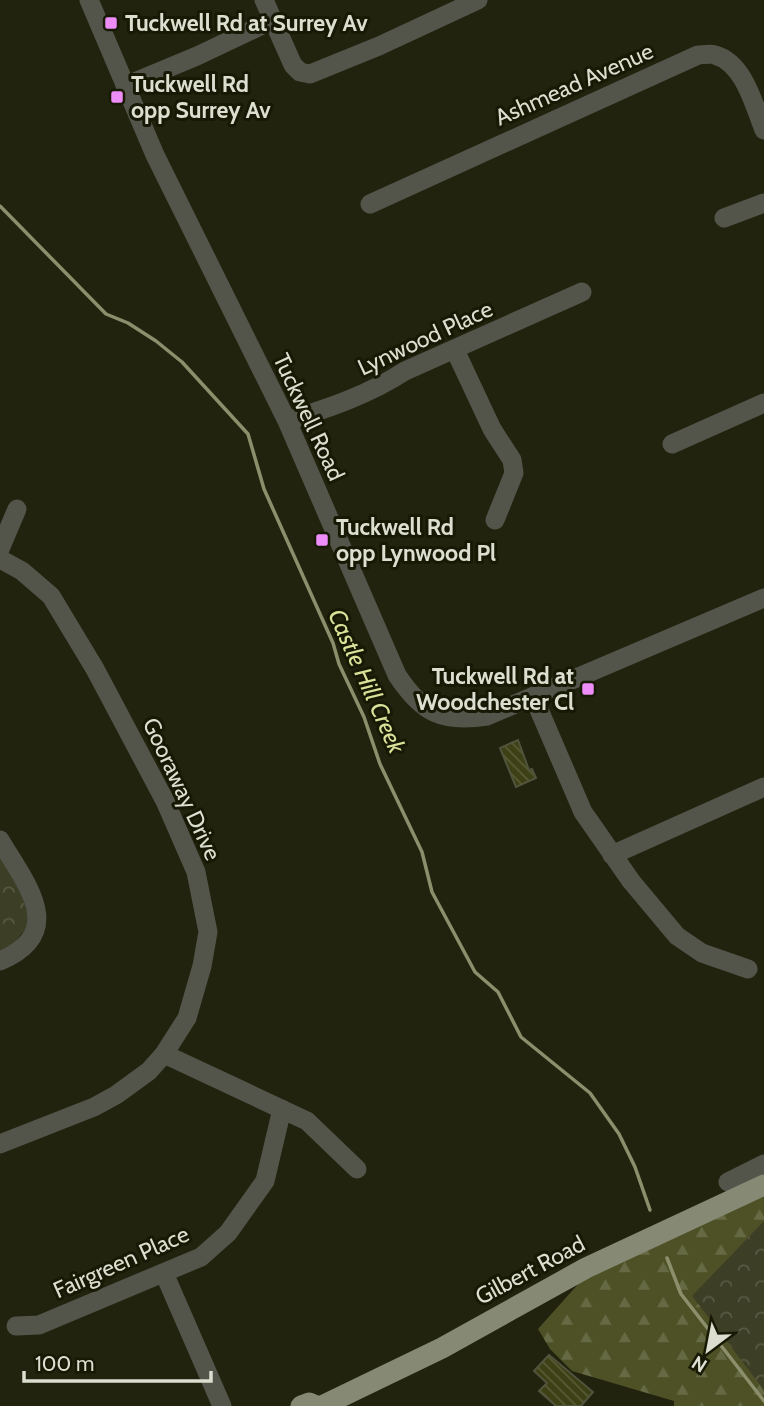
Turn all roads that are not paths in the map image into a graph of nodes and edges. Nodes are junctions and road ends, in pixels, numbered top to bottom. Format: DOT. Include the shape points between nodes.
graph roads {
  1 [pos="89,0"];
  2 [pos="264,0"];
  3 [pos="478,0"];
  4 [pos="273,20"];
  5 [pos="125,86"];
  6 [pos="764,130"];
  7 [pos="764,203"];
  8 [pos="369,204"];
  9 [pos="724,218"];
  10 [pos="582,292"];
  11 [pos="455,350"];
  12 [pos="764,403"];
  13 [pos="287,421"];
  14 [pos="672,444"];
  15 [pos="17,509"];
  16 [pos="495,520"];
  17 [pos="0,549"];
  18 [pos="0,559"];
  19 [pos="764,598"];
  20 [pos="534,698"];
  21 [pos="764,787"];
  22 [pos="0,840"];
  23 [pos="612,855"];
  24 [pos="0,961"];
  25 [pos="747,969"];
  26 [pos="164,1054"];
  27 [pos="282,1109"];
  28 [pos="0,1144"];
  29 [pos="764,1164"];
  30 [pos="357,1169"];
  31 [pos="728,1182"];
  32 [pos="764,1185"];
  33 [pos="164,1273"];
  34 [pos="16,1326"];
  35 [pos="222,1406"];
  36 [pos="301,1406"];
  37 [pos="316,1406"];
  38 [pos="322,1406"];
  1 -- 5 [label="street, Tuckwell Road"];
  2 -- 4 [label="street"];
  3 -- 4 [label="street" via="310,74 293,65"];
  4 -- 5 [label="street"];
  5 -- 13 [label="street, Tuckwell Road"];
  6 -- 8 [label="street, Ashmead Avenue" via="740,74 714,54 698,55"];
  7 -- 9 [label="street"];
  10 -- 11 [label="street, Lynwood Place"];
  11 -- 13 [label="street, Lynwood Place" via="405,371 379,388"];
  11 -- 16 [label="street" via="512,460 514,473"];
  12 -- 14 [label="street"];
  13 -- 20 [label="street, Tuckwell Road" via="397,675 410,695 445,718 466,719"];
  15 -- 17 [label="street"];
  18 -- 26 [label="street, Gooraway Drive" via="51,596 95,669 196,872 208,932 187,1018"];
  19 -- 20 [label="street, Tuckwell Road"];
  20 -- 23 [label="street" via="583,812"];
  21 -- 23 [label="street"];
  22 -- 24 [label="street" via="31,894 38,927 30,942"];
  23 -- 25 [label="street" via="677,936 702,953"];
  26 -- 27 [label="street"];
  26 -- 28 [label="street, Gooraway Drive" via="116,1095"];
  27 -- 30 [label="street" via="307,1121"];
  27 -- 33 [label="street, Fairgreen Place" via="265,1181 253,1200 228,1233 201,1257"];
  29 -- 31 [label="street"];
  32 -- 38 [label="main road, Gilbert Road" via="586,1268 442,1348"];
  33 -- 34 [label="street, Fairgreen Place" via="39,1325"];
  33 -- 35 [label="street"];
  36 -- 37 [label="main road"];
}
